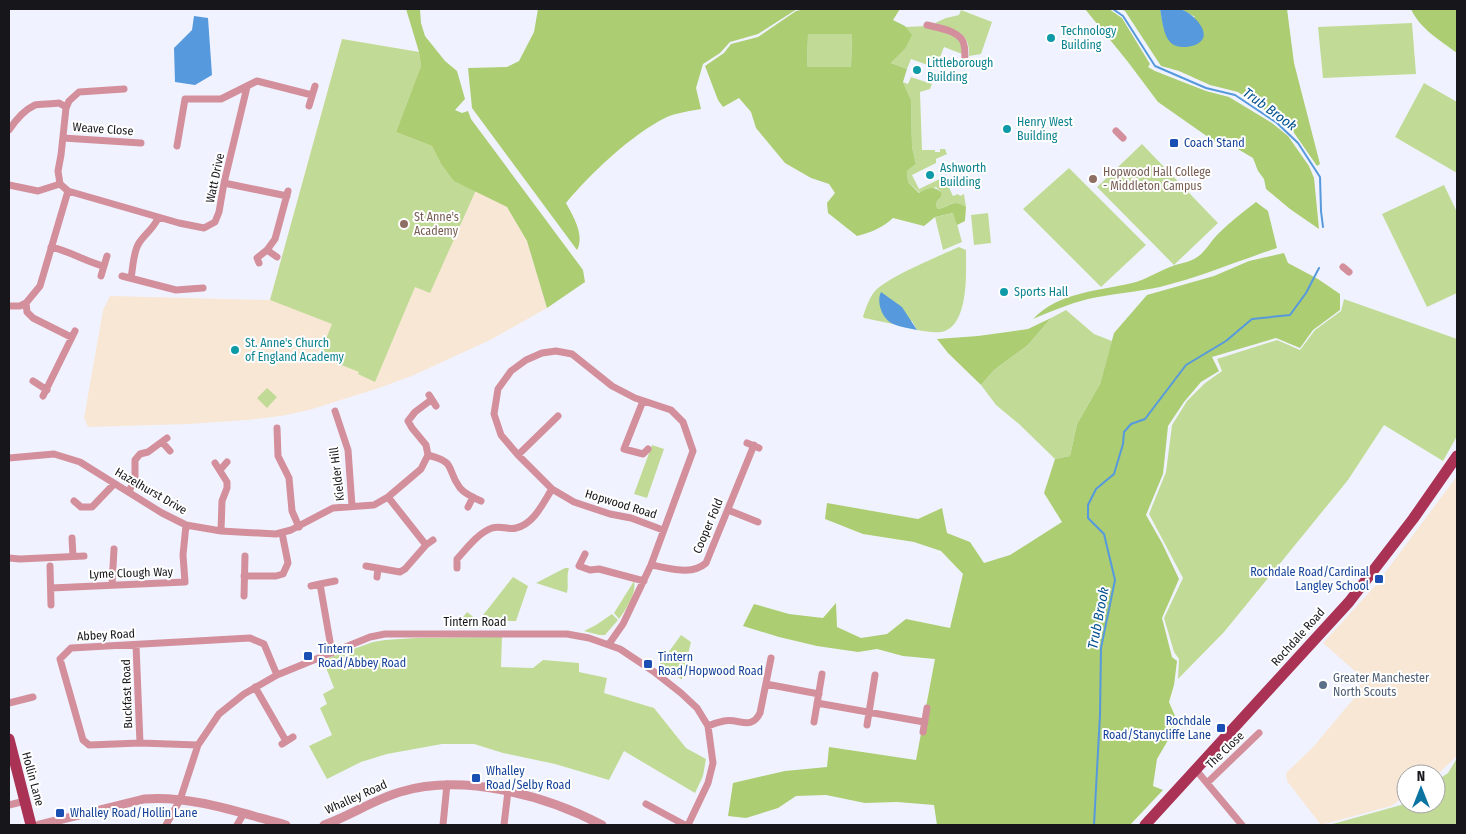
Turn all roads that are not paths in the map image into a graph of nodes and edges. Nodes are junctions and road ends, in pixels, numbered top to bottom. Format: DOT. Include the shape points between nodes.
graph roads {
  1 [pos="928,25"];
  2 [pos="965,65"];
  3 [pos="315,86"];
  4 [pos="247,87"];
  5 [pos="124,89"];
  6 [pos="312,95"];
  7 [pos="309,106"];
  8 [pos="66,107"];
  9 [pos="9,130"];
  10 [pos="1116,131"];
  11 [pos="63,138"];
  12 [pos="1123,138"];
  13 [pos="141,143"];
  14 [pos="177,146"];
  15 [pos="224,183"];
  16 [pos="60,184"];
  17 [pos="9,185"];
  18 [pos="68,191"];
  19 [pos="158,218"];
  20 [pos="51,247"];
  21 [pos="267,250"];
  22 [pos="107,256"];
  23 [pos="278,257"];
  24 [pos="259,263"];
  25 [pos="103,266"];
  26 [pos="101,276"];
  27 [pos="122,276"];
  28 [pos="131,278"];
  29 [pos="202,288"];
  30 [pos="26,304"];
  31 [pos="9,306"];
  32 [pos="33,380"];
  33 [pos="432,400"];
  34 [pos="643,401"];
  35 [pos="336,411"];
  36 [pos="558,416"];
  37 [pos="278,428"];
  38 [pos="753,445"];
  39 [pos="648,449"];
  40 [pos="170,451"];
  41 [pos="428,455"];
  42 [pos="518,455"];
  43 [pos="1457,456"];
  44 [pos="9,458"];
  45 [pos="227,462"];
  46 [pos="214,463"];
  47 [pos="220,470"];
  48 [pos="114,484"];
  49 [pos="552,489"];
  50 [pos="129,492"];
  51 [pos="388,497"];
  52 [pos="473,497"];
  53 [pos="74,500"];
  54 [pos="481,501"];
  55 [pos="352,506"];
  56 [pos="468,507"];
  57 [pos="728,510"];
  58 [pos="758,522"];
  59 [pos="186,525"];
  60 [pos="300,526"];
  61 [pos="663,530"];
  62 [pos="221,531"];
  63 [pos="282,533"];
  64 [pos="72,538"];
  65 [pos="433,540"];
  66 [pos="426,545"];
  67 [pos="114,549"];
  68 [pos="585,554"];
  69 [pos="73,556"];
  70 [pos="84,556"];
  71 [pos="244,556"];
  72 [pos="9,558"];
  73 [pos="651,565"];
  74 [pos="50,566"];
  75 [pos="366,566"];
  76 [pos="378,568"];
  77 [pos="456,568"];
  78 [pos="244,576"];
  79 [pos="377,577"];
  80 [pos="335,581"];
  81 [pos="644,581"];
  82 [pos="320,584"];
  83 [pos="112,585"];
  84 [pos="311,586"];
  85 [pos="51,588"];
  86 [pos="244,596"];
  87 [pos="51,605"];
  88 [pos="609,644"];
  89 [pos="136,645"];
  90 [pos="332,653"];
  91 [pos="771,658"];
  92 [pos="822,674"];
  93 [pos="278,675"];
  94 [pos="875,675"];
  95 [pos="766,684"];
  96 [pos="255,687"];
  97 [pos="819,694"];
  98 [pos="33,697"];
  99 [pos="9,703"];
  100 [pos="817,703"];
  101 [pos="927,708"];
  102 [pos="869,712"];
  103 [pos="814,722"];
  104 [pos="924,722"];
  105 [pos="708,726"];
  106 [pos="867,726"];
  107 [pos="922,732"];
  108 [pos="1259,733"];
  109 [pos="9,739"];
  110 [pos="287,741"];
  111 [pos="140,743"];
  112 [pos="198,745"];
  113 [pos="1196,770"];
  114 [pos="1207,783"];
  115 [pos="447,784"];
  116 [pos="508,792"];
  117 [pos="180,800"];
  118 [pos="25,801"];
  119 [pos="646,804"];
  120 [pos="9,805"];
  121 [pos="244,813"];
  122 [pos="31,825"];
  123 [pos="39,825"];
  124 [pos="166,825"];
  125 [pos="237,825"];
  126 [pos="286,825"];
  127 [pos="324,825"];
  128 [pos="442,825"];
  129 [pos="504,825"];
  130 [pos="602,825"];
  131 [pos="686,825"];
  132 [pos="1145,825"];
  133 [pos="1242,825"];
  1 -- 2 [label="street" via="947,30 962,39"];
  3 -- 6 [label="street"];
  4 -- 6 [label="street" via="257,82"];
  4 -- 14 [label="street" via="221,99 185,99"];
  4 -- 15 [label="street, Watt Drive"];
  5 -- 8 [label="street" via="106,87 79,92"];
  6 -- 7 [label="street"];
  8 -- 9 [label="street" via="59,103 36,105"];
  8 -- 11 [label="street"];
  10 -- 12 [label="street"];
  11 -- 13 [label="street, Weave Close"];
  11 -- 16 [label="street" via="58,171"];
  15 -- 19 [label="street, Watt Drive" via="215,222 204,228"];
  15 -- 21 [label="street" via="287,193 275,239"];
  16 -- 17 [label="street" via="38,191"];
  16 -- 18 [label="street"];
  18 -- 19 [label="street, Watt Drive"];
  18 -- 20 [label="street"];
  19 -- 28 [label="street" via="137,245"];
  20 -- 25 [label="street"];
  20 -- 30 [label="street" via="40,286"];
  21 -- 23 [label="street"];
  21 -- 24 [label="street" via="257,258"];
  22 -- 25 [label="street"];
  25 -- 26 [label="street"];
  27 -- 28 [label="street"];
  28 -- 29 [label="street" via="176,290"];
  30 -- 31 [label="street"];
  30 -- 32 [label="street" via="27,312 33,318 73,334 45,393"];
  33 -- 41 [label="street" via="408,421 426,445"];
  34 -- 39 [label="street" via="624,448 643,454"];
  34 -- 42 [label="street, Hopwood Road" via="612,386 572,354 542,353 511,371 496,387 496,424"];
  34 -- 61 [label="street, Hopwood Road" via="671,410 683,422 693,451"];
  35 -- 55 [label="street, Kielder Hill" via="336,425 348,450"];
  36 -- 42 [label="street"];
  37 -- 60 [label="street" via="274,438 278,456 289,478 292,511"];
  38 -- 57 [label="street, Cooper Fold"];
  40 -- 50 [label="street" via="164,440 140,454 135,460 135,477"];
  41 -- 51 [label="street, Hazelhurst Drive" via="421,469"];
  41 -- 52 [label="street" via="449,464 459,487"];
  42 -- 49 [label="street, Hopwood Road"];
  43 -- 113 [label="main road, Rochdale Road" via="1349,602"];
  44 -- 48 [label="street, Hazelhurst Drive" via="54,454 80,462"];
  45 -- 47 [label="street"];
  46 -- 47 [label="street"];
  47 -- 62 [label="street" via="227,482 222,501"];
  48 -- 50 [label="street, Hazelhurst Drive"];
  48 -- 53 [label="street" via="92,507 81,507"];
  49 -- 61 [label="street, Hopwood Road" via="574,502"];
  49 -- 77 [label="street" via="526,524 515,529 492,528 484,533 457,559"];
  50 -- 59 [label="street, Hazelhurst Drive"];
  51 -- 55 [label="street, Hazelhurst Drive" via="374,505"];
  51 -- 66 [label="street"];
  52 -- 54 [label="street"];
  52 -- 56 [label="street"];
  55 -- 60 [label="street, Hazelhurst Drive" via="333,508"];
  57 -- 58 [label="street"];
  57 -- 73 [label="street, Cooper Fold" via="706,562 698,569"];
  59 -- 62 [label="street, Hazelhurst Drive"];
  59 -- 83 [label="street, Lyme Clough Way" via="184,582"];
  60 -- 63 [label="street, Hazelhurst Drive"];
  61 -- 73 [label="street, Hopwood Road"];
  62 -- 63 [label="street, Hazelhurst Drive"];
  63 -- 78 [label="street" via="288,563 283,574"];
  64 -- 69 [label="street"];
  65 -- 66 [label="street"];
  66 -- 76 [label="street" via="400,572"];
  67 -- 83 [label="street" via="117,559"];
  68 -- 81 [label="street" via="579,566"];
  69 -- 70 [label="street"];
  69 -- 72 [label="street"];
  71 -- 78 [label="street"];
  73 -- 81 [label="street, Hopwood Road"];
  74 -- 85 [label="street"];
  75 -- 76 [label="street"];
  76 -- 79 [label="street"];
  78 -- 86 [label="street"];
  80 -- 82 [label="street"];
  81 -- 88 [label="street, Hopwood Road" via="623,624"];
  82 -- 84 [label="street"];
  82 -- 90 [label="street"];
  83 -- 85 [label="street, Lyme Clough Way"];
  85 -- 87 [label="street"];
  88 -- 90 [label="street, Tintern Road" via="567,634 385,634"];
  88 -- 105 [label="street, Tintern Road" via="681,692 697,708"];
  89 -- 93 [label="street, Abbey Road" via="250,638 264,644"];
  89 -- 111 [label="street, Buckfast Road"];
  89 -- 111 [label="street, Abbey Road" via="71,648 60,659 83,740 89,746"];
  90 -- 93 [label="street, Tintern Road"];
  91 -- 95 [label="street"];
  92 -- 97 [label="street"];
  93 -- 96 [label="street, Tintern Road"];
  94 -- 102 [label="street"];
  95 -- 97 [label="street"];
  95 -- 105 [label="street" via="760,713 754,722 726,721"];
  96 -- 110 [label="street"];
  96 -- 112 [label="street, Tintern Road" via="219,714"];
  97 -- 100 [label="street"];
  98 -- 99 [label="street"];
  100 -- 102 [label="street"];
  100 -- 103 [label="street"];
  101 -- 104 [label="street"];
  102 -- 104 [label="street"];
  102 -- 106 [label="street"];
  104 -- 107 [label="street"];
  105 -- 131 [label="street, Tintern Road" via="712,763 708,783"];
  108 -- 114 [label="street, The Close"];
  109 -- 118 [label="main road, Hollin Lane"];
  111 -- 112 [label="street, Abbey Road"];
  112 -- 117 [label="street, Tintern Road"];
  113 -- 114 [label="street"];
  113 -- 132 [label="main road, Rochdale Road"];
  114 -- 133 [label="street"];
  115 -- 116 [label="street, Whalley Road"];
  115 -- 127 [label="street, Whalley Road" via="401,791"];
  115 -- 128 [label="street"];
  116 -- 129 [label="street"];
  116 -- 130 [label="street, Whalley Road" via="550,803"];
  117 -- 121 [label="street"];
  117 -- 123 [label="street" via="144,799"];
  117 -- 124 [label="street, Tintern Road"];
  118 -- 120 [label="street"];
  118 -- 122 [label="main road, Hollin Lane"];
  119 -- 131 [label="street"];
  121 -- 125 [label="street"];
  121 -- 126 [label="street"];
}
